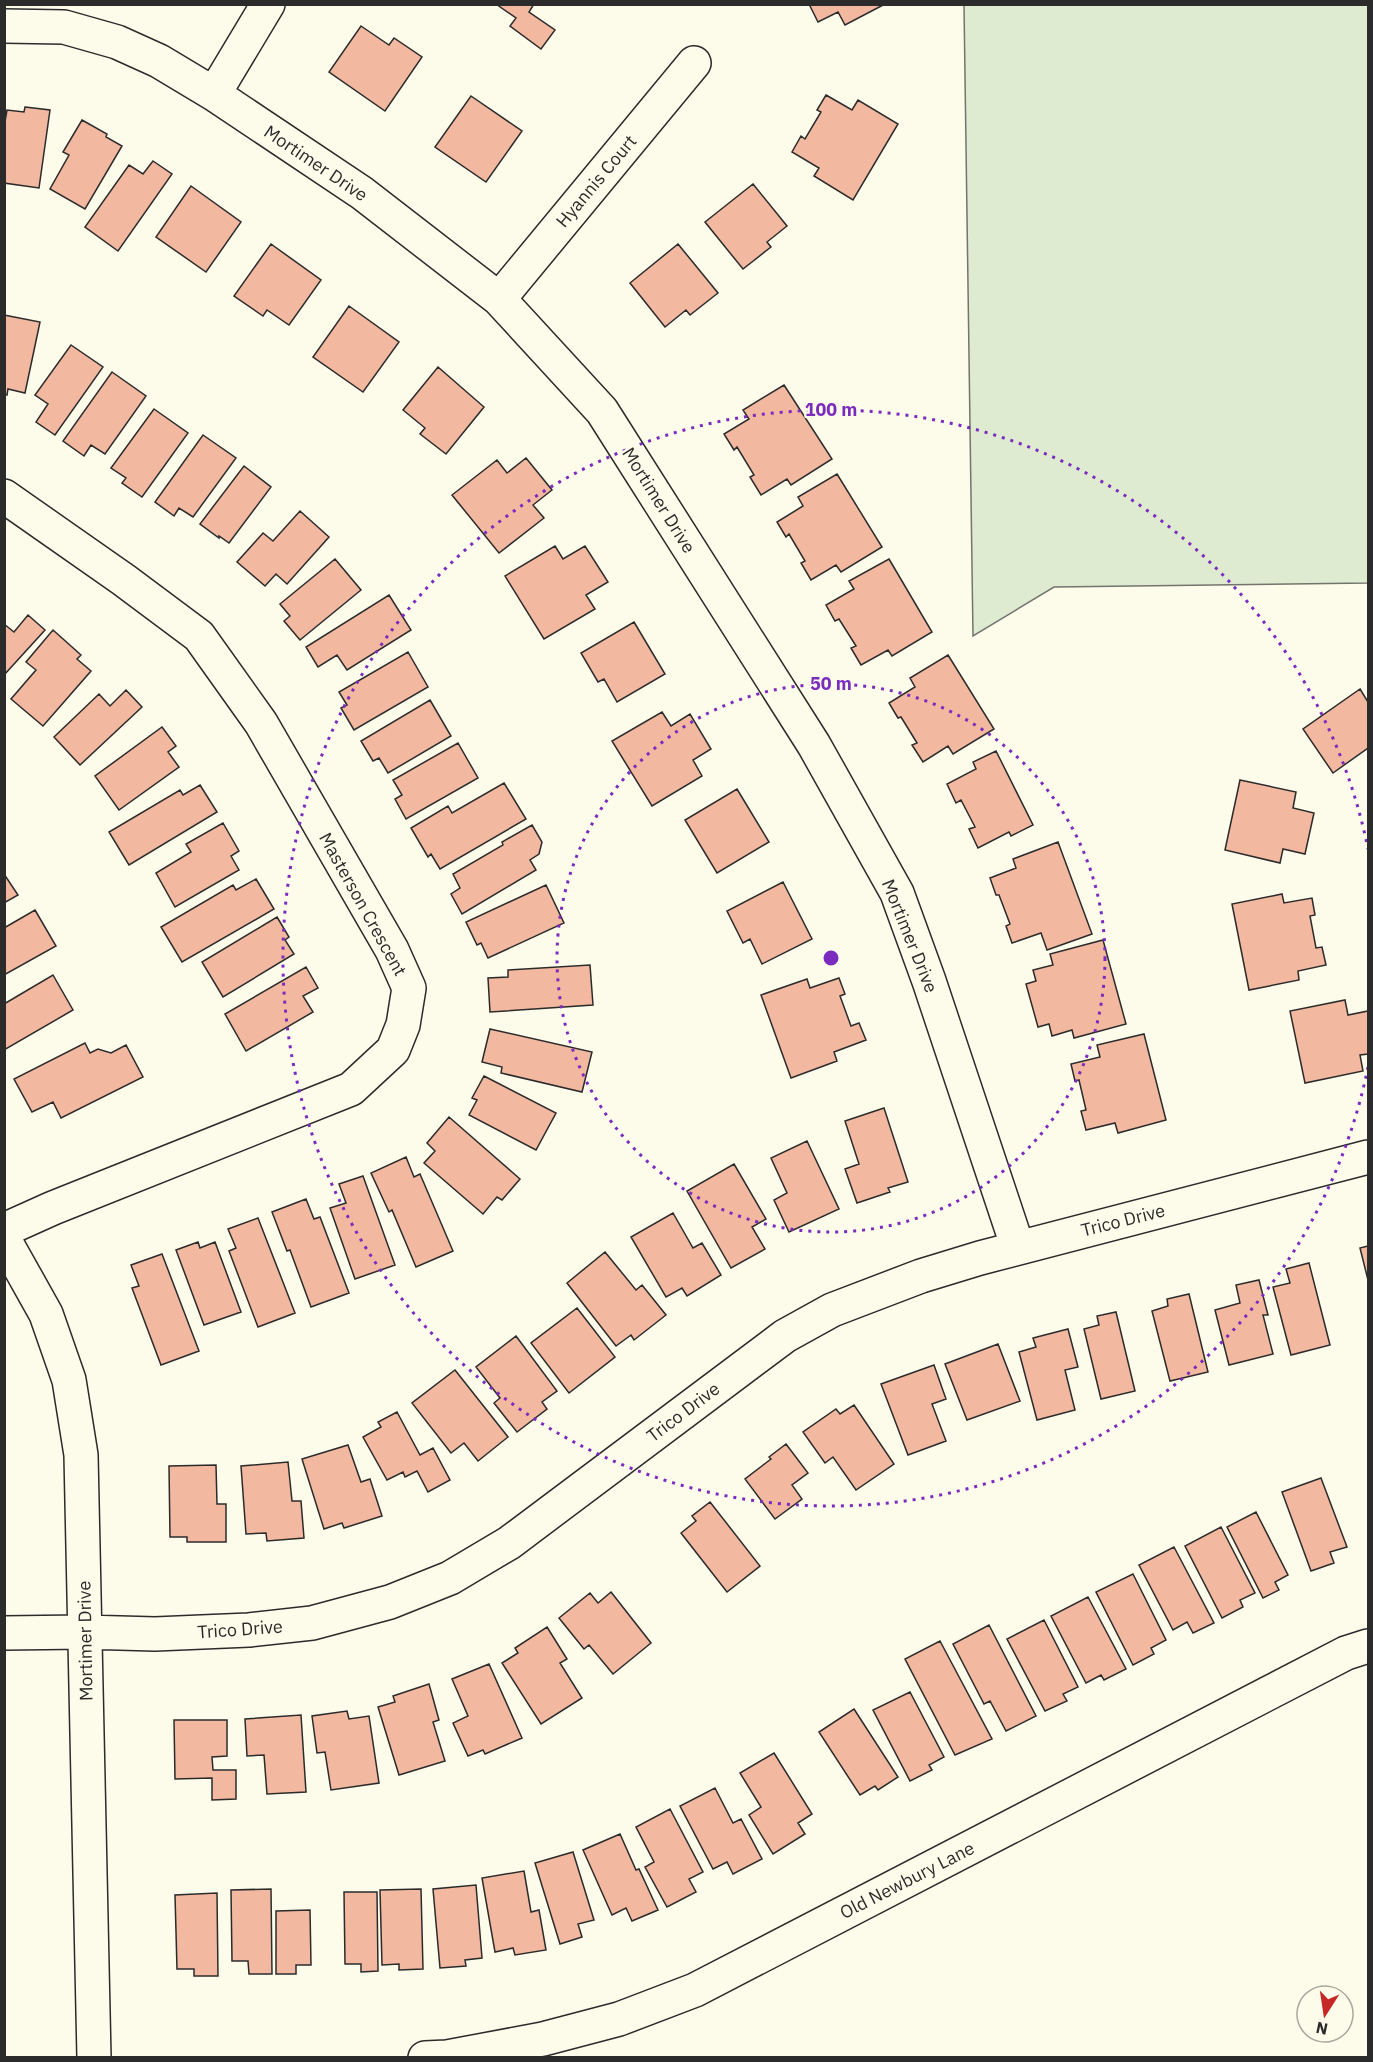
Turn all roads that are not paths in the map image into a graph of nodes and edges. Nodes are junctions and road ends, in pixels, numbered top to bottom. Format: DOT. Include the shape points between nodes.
graph roads {
  1 [pos="268,4"];
  2 [pos="4,26"];
  3 [pos="694,63"];
  4 [pos="214,94"];
  5 [pos="499,299"];
  6 [pos="4,496"];
  7 [pos="1368,1157"];
  8 [pos="4,1230"];
  9 [pos="4,1239"];
  10 [pos="1018,1248"];
  11 [pos="84,1632"];
  12 [pos="4,1633"];
  13 [pos="1368,1646"];
  14 [pos="93,2058"];
  15 [pos="425,2058"];
  1 -- 4 [label="street"];
  2 -- 4 [label="street, Mortimer Drive" via="64,27 117,42 159,61"];
  3 -- 5 [label="street, Hyannis Court"];
  4 -- 5 [label="street, Mortimer Drive" via="362,193"];
  5 -- 10 [label="street, Mortimer Drive" via="602,411 814,745 897,893"];
  6 -- 8 [label="street, Masterson Crescent" via="199,636 261,723 393,950 409,987 403,1025 393,1050 351,1089"];
  7 -- 10 [label="street, Trico Drive"];
  9 -- 11 [label="street, Mortimer Drive" via="46,1314 69,1380 81,1455"];
  10 -- 11 [label="street, Trico Drive" via="921,1276 832,1310 785,1336 509,1544 450,1578 390,1602 312,1623 249,1630"];
  11 -- 12 [label="street, Trico Drive"];
  11 -- 14 [label="street, Mortimer Drive"];
  13 -- 15 [label="street, Old Newbury Lane" via="1346,1653 695,1990 619,2019 543,2039"];
}
